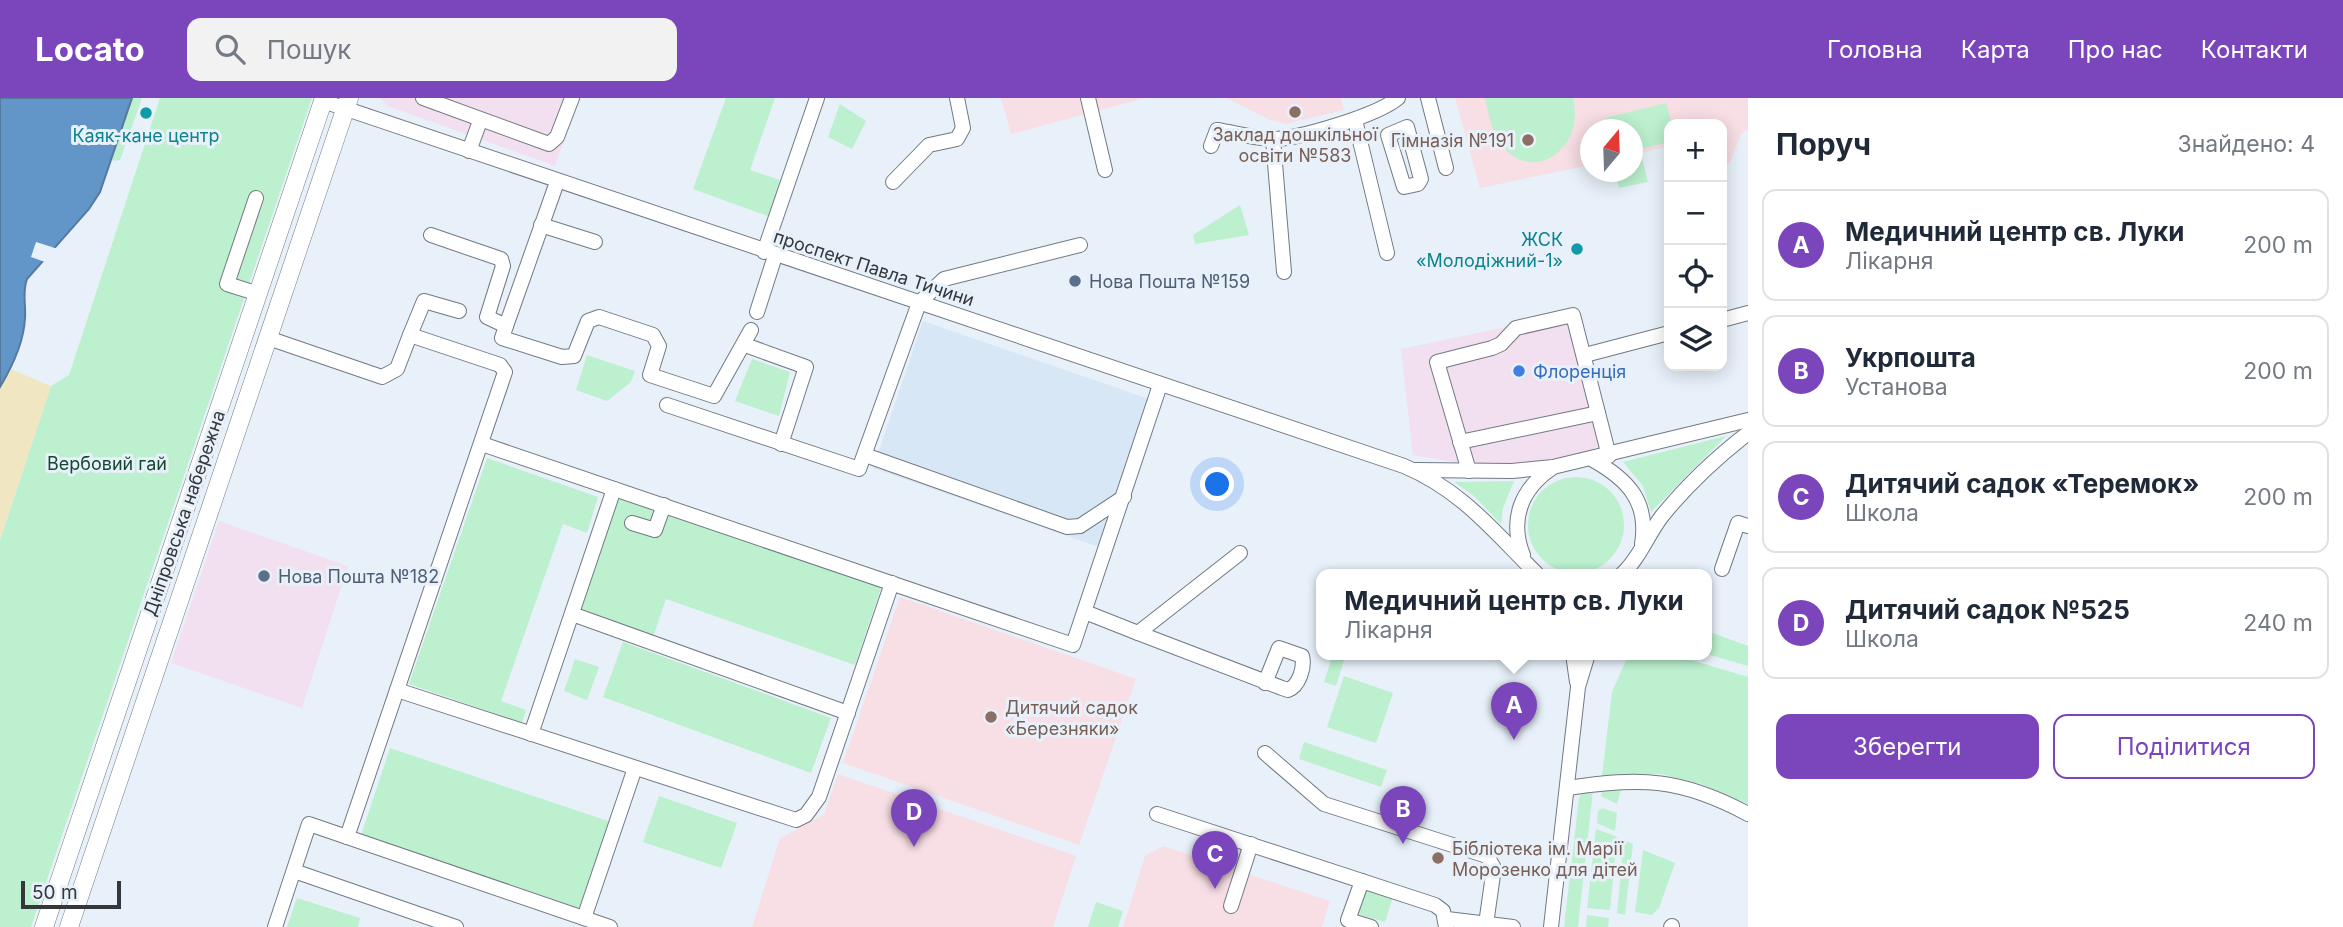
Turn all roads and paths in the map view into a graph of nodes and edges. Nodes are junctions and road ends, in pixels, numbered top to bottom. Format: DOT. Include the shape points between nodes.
graph roads {
  1 [pos="423,98"];
  2 [pos="572,98"];
  3 [pos="817,98"];
  4 [pos="957,98"];
  5 [pos="1088,98"];
  6 [pos="1428,98"];
  7 [pos="324,99"];
  8 [pos="1394,102"];
  9 [pos="347,103"];
  10 [pos="1355,120"];
  11 [pos="480,121"];
  12 [pos="1397,130"];
  13 [pos="1273,139"];
  14 [pos="1211,146"];
  15 [pos="469,151"];
  16 [pos="1446,168"];
  17 [pos="1105,170"];
  18 [pos="557,182"];
  19 [pos="893,182"];
  20 [pos="256,198"];
  21 [pos="541,225"];
  22 [pos="432,235"];
  23 [pos="595,242"];
  24 [pos="1080,245"];
  25 [pos="1387,253"];
  26 [pos="769,254"];
  27 [pos="1284,272"];
  28 [pos="259,294"];
  29 [pos="919,303"];
  30 [pos="459,311"];
  31 [pos="757,312"];
  32 [pos="1748,313"];
  33 [pos="1727,319"];
  34 [pos="506,326"];
  35 [pos="751,330"];
  36 [pos="1664,334"];
  37 [pos="410,335"];
  38 [pos="268,338"];
  39 [pos="745,345"];
  40 [pos="1585,355"];
  41 [pos="1160,385"];
  42 [pos="667,405"];
  43 [pos="1598,413"];
  44 [pos="1748,420"];
  45 [pos="1748,433"];
  46 [pos="1460,442"];
  47 [pos="482,444"];
  48 [pos="781,444"];
  49 [pos="865,454"];
  50 [pos="1609,456"];
  51 [pos="1592,460"];
  52 [pos="1553,467"];
  53 [pos="1414,470"];
  54 [pos="1469,471"];
  55 [pos="614,489"];
  56 [pos="1125,497"];
  57 [pos="664,505"];
  58 [pos="632,523"];
  59 [pos="1748,526"];
  60 [pos="1642,545"];
  61 [pos="1240,553"];
  62 [pos="1525,559"];
  63 [pos="1533,569"];
  64 [pos="1627,569"];
  65 [pos="1722,569"];
  66 [pos="892,583"];
  67 [pos="1084,612"];
  68 [pos="572,614"];
  69 [pos="1138,633"];
  70 [pos="1574,660"];
  71 [pos="1585,660"];
  72 [pos="1265,682"];
  73 [pos="1578,687"];
  74 [pos="397,690"];
  75 [pos="848,713"];
  76 [pos="531,734"];
  77 [pos="1265,753"];
  78 [pos="635,768"];
  79 [pos="1567,788"];
  80 [pos="1157,814"];
  81 [pos="1748,814"];
  82 [pos="347,836"];
  83 [pos="1251,844"];
  84 [pos="294,871"];
  85 [pos="1362,881"];
  86 [pos="1231,906"];
  87 [pos="584,918"];
  88 [pos="1446,923"];
  89 [pos="1486,923"];
  90 [pos="44,927"];
  91 [pos="69,927"];
  92 [pos="275,927"];
  93 [pos="456,927"];
  94 [pos="610,927"];
  95 [pos="1371,927"];
  96 [pos="1513,927"];
  97 [pos="1551,927"];
  1 -- 11 [label="street"];
  2 -- 11 [label="street" via="557,137 549,144"];
  3 -- 26 [label="street"];
  4 -- 19 [label="street" via="963,128 957,139 929,145"];
  5 -- 17 [label="street"];
  6 -- 16 [label="street"];
  7 -- 9 [label="street, проспект Павла Тичини"];
  7 -- 28 [label="main road, Дніпровська набережна"];
  8 -- 10 [label="street"];
  8 -- 12 [label="street"];
  9 -- 15 [label="street, проспект Павла Тичини"];
  9 -- 38 [label="main road, Дніпровська набережна"];
  10 -- 13 [label="street"];
  10 -- 25 [label="street"];
  11 -- 15 [label="street"];
  13 -- 14 [label="street" via="1217,130"];
  13 -- 27 [label="street"];
  15 -- 18 [label="street, проспект Павла Тичини"];
  18 -- 21 [label="street"];
  18 -- 26 [label="street, проспект Павла Тичини"];
  20 -- 28 [label="street" via="228,284"];
  21 -- 23 [label="street"];
  21 -- 34 [label="street"];
  22 -- 34 [label="street" via="501,259 488,317"];
  24 -- 29 [label="street" via="944,279"];
  26 -- 29 [label="street, проспект Павла Тичини"];
  26 -- 31 [label="street"];
  28 -- 90 [label="main road, Дніпровська набережна"];
  29 -- 41 [label="street, проспект Павла Тичини"];
  29 -- 49 [label="street"];
  30 -- 37 [label="street" via="424,301"];
  32 -- 33 [label="street"];
  34 -- 39 [label="street" via="502,338 569,358 578,351 591,318 610,320 653,335 659,346 650,375 714,396"];
  35 -- 39 [label="street"];
  36 -- 40 [label="street"];
  37 -- 38 [label="street" via="397,369 382,377"];
  37 -- 47 [label="street" via="503,368 505,377"];
  38 -- 91 [label="main road, Дніпровська набережна"];
  39 -- 48 [label="street" via="806,367"];
  40 -- 43 [label="street"];
  40 -- 46 [label="street" via="1573,315 1516,327 1492,348 1437,362"];
  41 -- 53 [label="street, проспект Павла Тичини"];
  41 -- 56 [label="street"];
  42 -- 48 [label="street"];
  43 -- 46 [label="street"];
  43 -- 50 [label="street"];
  44 -- 50 [label="street, проспект Павла Тичини"];
  45 -- 60 [label="street" via="1694,481"];
  46 -- 54 [label="street"];
  47 -- 55 [label="street"];
  47 -- 74 [label="street"];
  48 -- 49 [label="street" via="855,470"];
  49 -- 56 [label="street" via="1067,527 1080,526"];
  50 -- 51 [label="street, проспект Павла Тичини"];
  51 -- 52 [label="street, проспект Павла Тичини"];
  51 -- 60 [label="street" via="1617,473 1638,498 1643,513"];
  52 -- 54 [label="street, проспект Павла Тичини"];
  52 -- 62 [label="street, проспект Павла Тичини" via="1529,488 1520,504 1516,523"];
  53 -- 54 [label="street, проспект Павла Тичини"];
  53 -- 62 [label="street, проспект Павла Тичини" via="1485,518"];
  55 -- 57 [label="street"];
  55 -- 68 [label="street"];
  56 -- 67 [label="street"];
  57 -- 58 [label="street" via="655,530"];
  57 -- 66 [label="street"];
  59 -- 65 [label="street" via="1738,523"];
  60 -- 64 [label="street"];
  61 -- 69 [label="street"];
  62 -- 63 [label="street, проспект Павла Тичини"];
  66 -- 67 [label="street" via="1073,645"];
  66 -- 75 [label="street"];
  67 -- 69 [label="street"];
  68 -- 75 [label="street"];
  68 -- 76 [label="street"];
  69 -- 72 [label="street"];
  70 -- 73 [label="street"];
  71 -- 73 [label="street"];
  73 -- 79 [label="street"];
  74 -- 76 [label="street"];
  74 -- 82 [label="street"];
  75 -- 78 [label="street" via="819,797 800,819"];
  76 -- 78 [label="street"];
  77 -- 89 [label="street" via="1324,804 1487,856 1494,868"];
  78 -- 87 [label="street"];
  79 -- 81 [label="street" via="1627,781 1678,785 1719,798"];
  79 -- 97 [label="street"];
  80 -- 83 [label="street"];
  82 -- 84 [label="street" via="309,824"];
  82 -- 87 [label="street"];
  83 -- 85 [label="street"];
  83 -- 86 [label="street"];
  84 -- 92 [label="street"];
  84 -- 93 [label="street"];
  85 -- 88 [label="street" via="1435,905"];
  85 -- 95 [label="street" via="1348,920"];
  87 -- 94 [label="street"];
  88 -- 89 [label="street"];
  89 -- 96 [label="street"];
}
